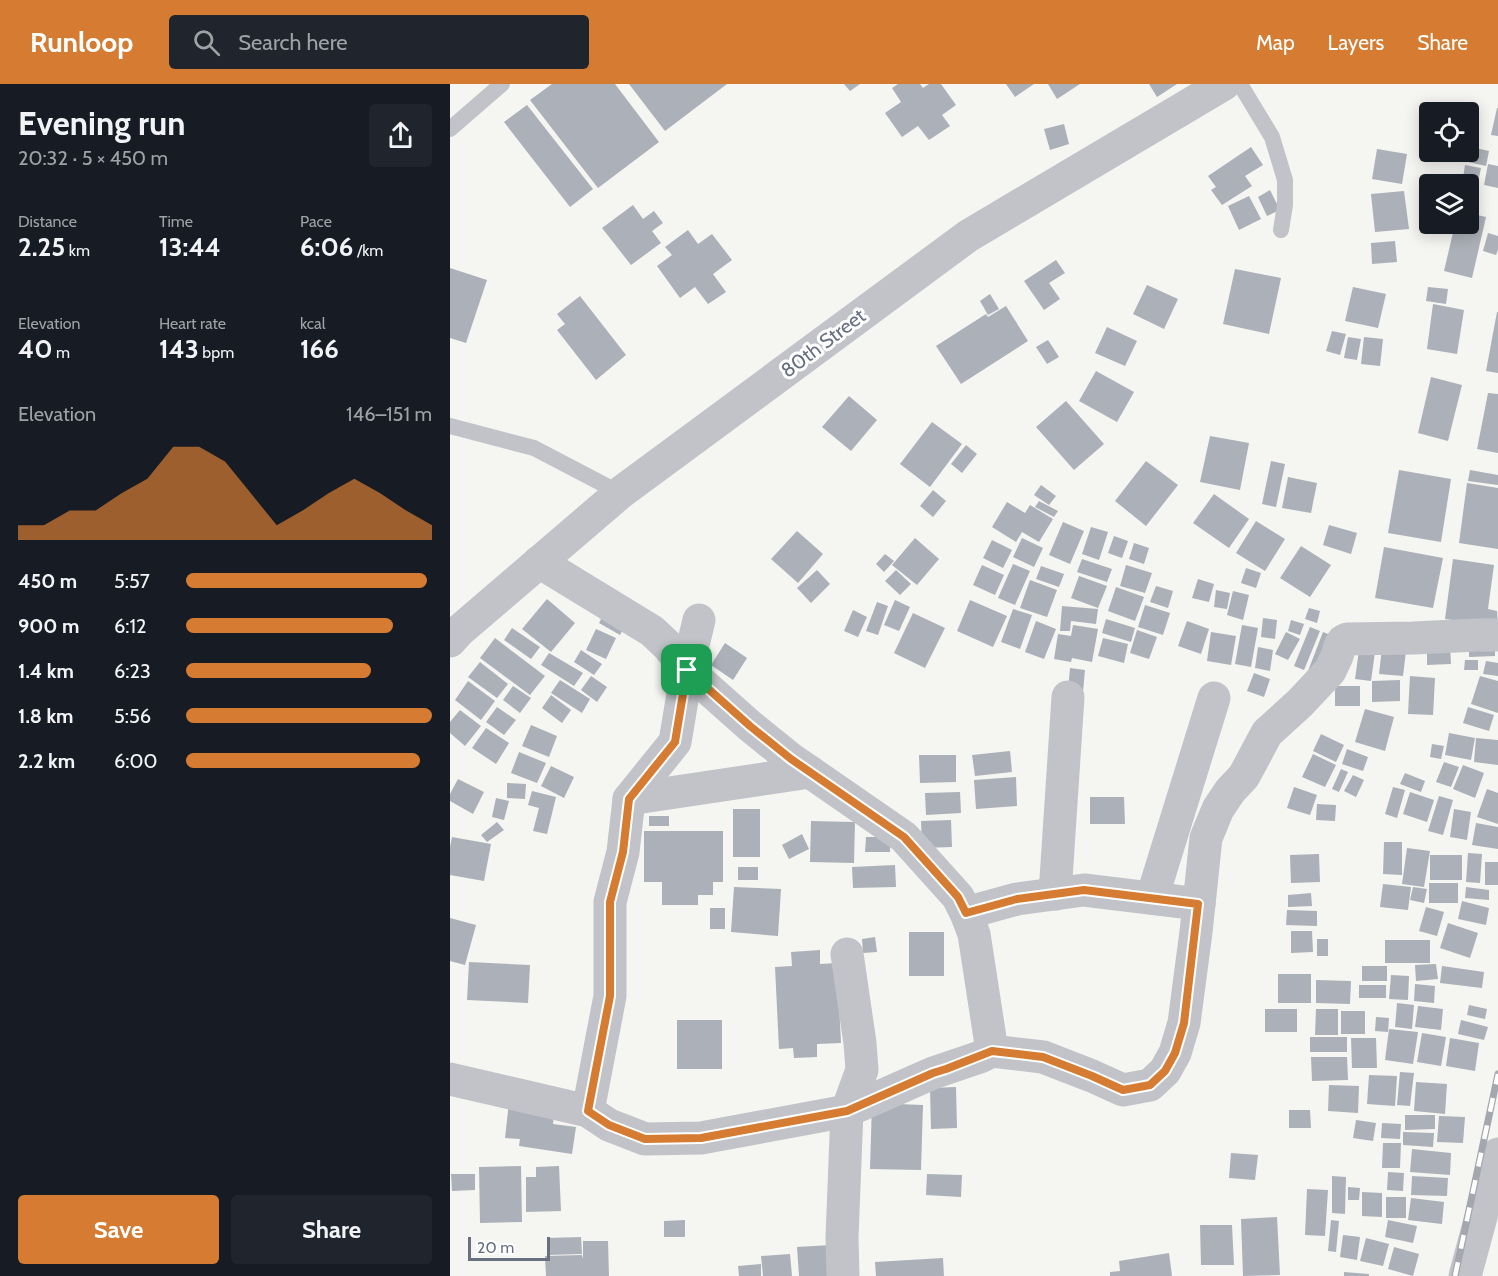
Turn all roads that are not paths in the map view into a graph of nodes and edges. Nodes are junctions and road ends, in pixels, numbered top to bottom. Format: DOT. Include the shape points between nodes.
graph roads {
  1 [pos="502,84"];
  2 [pos="1224,84"];
  3 [pos="1240,84"];
  4 [pos="450,129"];
  5 [pos="1281,230"];
  6 [pos="450,426"];
  7 [pos="620,493"];
  8 [pos="540,562"];
  9 [pos="699,621"];
  10 [pos="1498,635"];
  11 [pos="450,641"];
  12 [pos="687,670"];
  13 [pos="1068,697"];
  14 [pos="1214,698"];
  15 [pos="810,772"];
  16 [pos="629,799"];
  17 [pos="1055,894"];
  18 [pos="1152,898"];
  19 [pos="1198,904"];
  20 [pos="966,913"];
  21 [pos="848,954"];
  22 [pos="992,1051"];
  23 [pos="450,1079"];
  24 [pos="588,1111"];
  25 [pos="847,1111"];
  26 [pos="1498,1154"];
  27 [pos="843,1276"];
  28 [pos="1465,1276"];
  1 -- 4 [label="lane"];
  2 -- 7 [label="street, 80th Street" via="968,236"];
  3 -- 5 [label="lane" via="1272,137 1285,180"];
  6 -- 7 [label="lane" via="534,448"];
  7 -- 8 [label="street, 80th Street"];
  8 -- 11 [label="street, 80th Street"];
  8 -- 12 [label="street" via="652,631"];
  9 -- 12 [label="street"];
  10 -- 19 [label="street" via="1343,641 1330,671 1267,733 1244,776 1218,808 1206,838"];
  12 -- 15 [label="street"];
  12 -- 16 [label="street" via="675,742"];
  13 -- 17 [label="street"];
  14 -- 18 [label="street"];
  15 -- 16 [label="street"];
  15 -- 20 [label="street" via="904,837 958,897"];
  16 -- 24 [label="street" via="623,852 610,902 610,996"];
  17 -- 18 [label="street" via="1084,890"];
  17 -- 20 [label="street" via="1017,899"];
  18 -- 19 [label="street"];
  19 -- 22 [label="street" via="1184,1023 1175,1053 1165,1071 1150,1085 1123,1090 1043,1057"];
  20 -- 22 [label="street" via="974,934"];
  21 -- 25 [label="street" via="862,1070"];
  22 -- 25 [label="street"];
  23 -- 24 [label="street"];
  24 -- 25 [label="street" via="609,1125 645,1139 701,1138"];
  25 -- 27 [label="street"];
  26 -- 28 [label="street"];
}
